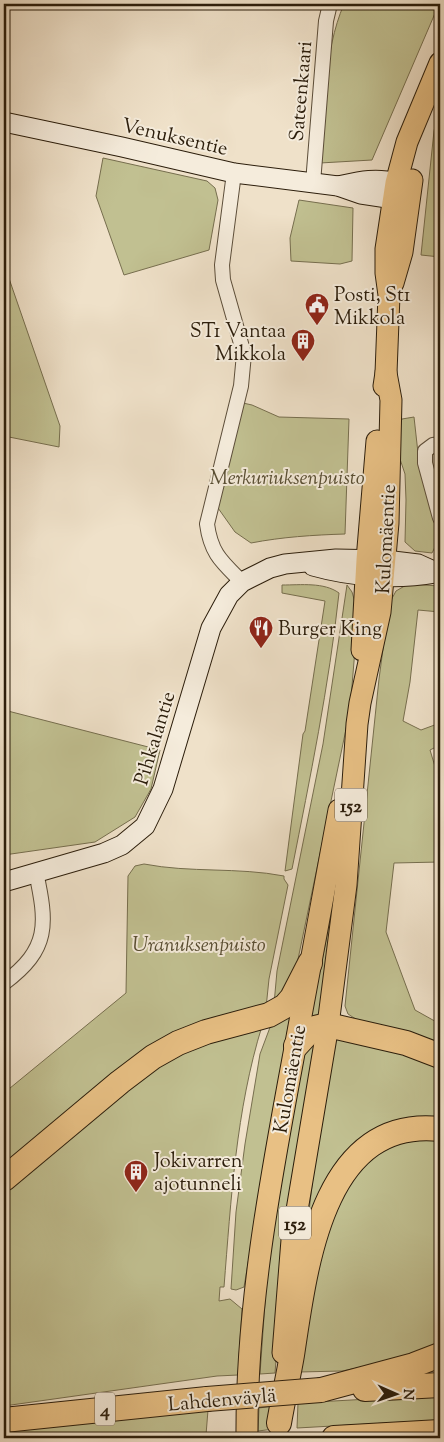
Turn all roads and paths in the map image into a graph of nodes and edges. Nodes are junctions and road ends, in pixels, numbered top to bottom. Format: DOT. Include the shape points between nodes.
graph roads {
  1 [pos="330,4"];
  2 [pos="440,63"];
  3 [pos="4,122"];
  4 [pos="234,173"];
  5 [pos="313,183"];
  6 [pos="400,192"];
  7 [pos="440,444"];
  8 [pos="440,518"];
  9 [pos="375,568"];
  10 [pos="438,574"];
  11 [pos="242,582"];
  12 [pos="357,724"];
  13 [pos="36,872"];
  14 [pos="4,882"];
  15 [pos="310,963"];
  16 [pos="4,983"];
  17 [pos="328,1024"];
  18 [pos="296,1046"];
  19 [pos="440,1056"];
  20 [pos="440,1129"];
  21 [pos="4,1179"];
  22 [pos="440,1355"];
  23 [pos="440,1386"];
  24 [pos="321,1390"];
  25 [pos="4,1420"];
  26 [pos="279,1430"];
  27 [pos="440,1432"];
  28 [pos="247,1438"];
  29 [pos="334,1438"];
  1 -- 5 [label="street, Sateenkaari"];
  2 -- 6 [label="main road, Kulomäentie / 152" via="407,142"];
  3 -- 4 [label="street, Venuksentie"];
  4 -- 5 [label="street, Venuksentie"];
  4 -- 11 [label="street" via="222,265 244,354 244,367 207,524 214,551"];
  5 -- 6 [label="street, Venuksentie" via="338,186 363,180"];
  6 -- 9 [label="main road, Kulomäentie / 152" via="386,249 389,295 386,373 380,406"];
  7 -- 8 [label="street" via="425,452"];
  9 -- 10 [label="street, Pihkalantie" via="418,564"];
  9 -- 11 [label="street, Pihkalantie" via="337,572 301,563 285,564"];
  9 -- 12 [label="main road, Kulomäentie / 152"];
  11 -- 13 [label="street, Pihkalantie" via="229,594 211,628 163,789 144,826 122,845 104,853"];
  12 -- 15 [label="main road, Kulomäentie / 152"];
  12 -- 17 [label="main road, Kulomäentie / 152" via="346,885"];
  13 -- 14 [label="street, Pihkalantie"];
  13 -- 16 [label="street" via="43,914 40,944 32,958"];
  15 -- 18 [label="main road, Kulomäentie / 152"];
  15 -- 21 [label="highway" via="292,998 284,1006 269,1015 178,1042 152,1057"];
  17 -- 18 [label="highway" via="308,1032"];
  17 -- 19 [label="highway" via="406,1043"];
  17 -- 26 [label="main road, Kulomäentie / 152" via="292,1240"];
  18 -- 28 [label="main road, Kulomäentie / 152" via="270,1185 254,1297"];
  20 -- 26 [label="highway" via="403,1130 370,1144 356,1157 333,1190 308,1263"];
  22 -- 24 [label="highway"];
  23 -- 24 [label="highway, Lahdenväylä / 4"];
  24 -- 25 [label="highway, Lahdenväylä / 4, bridge"];
  27 -- 29 [label="highway"];
}
